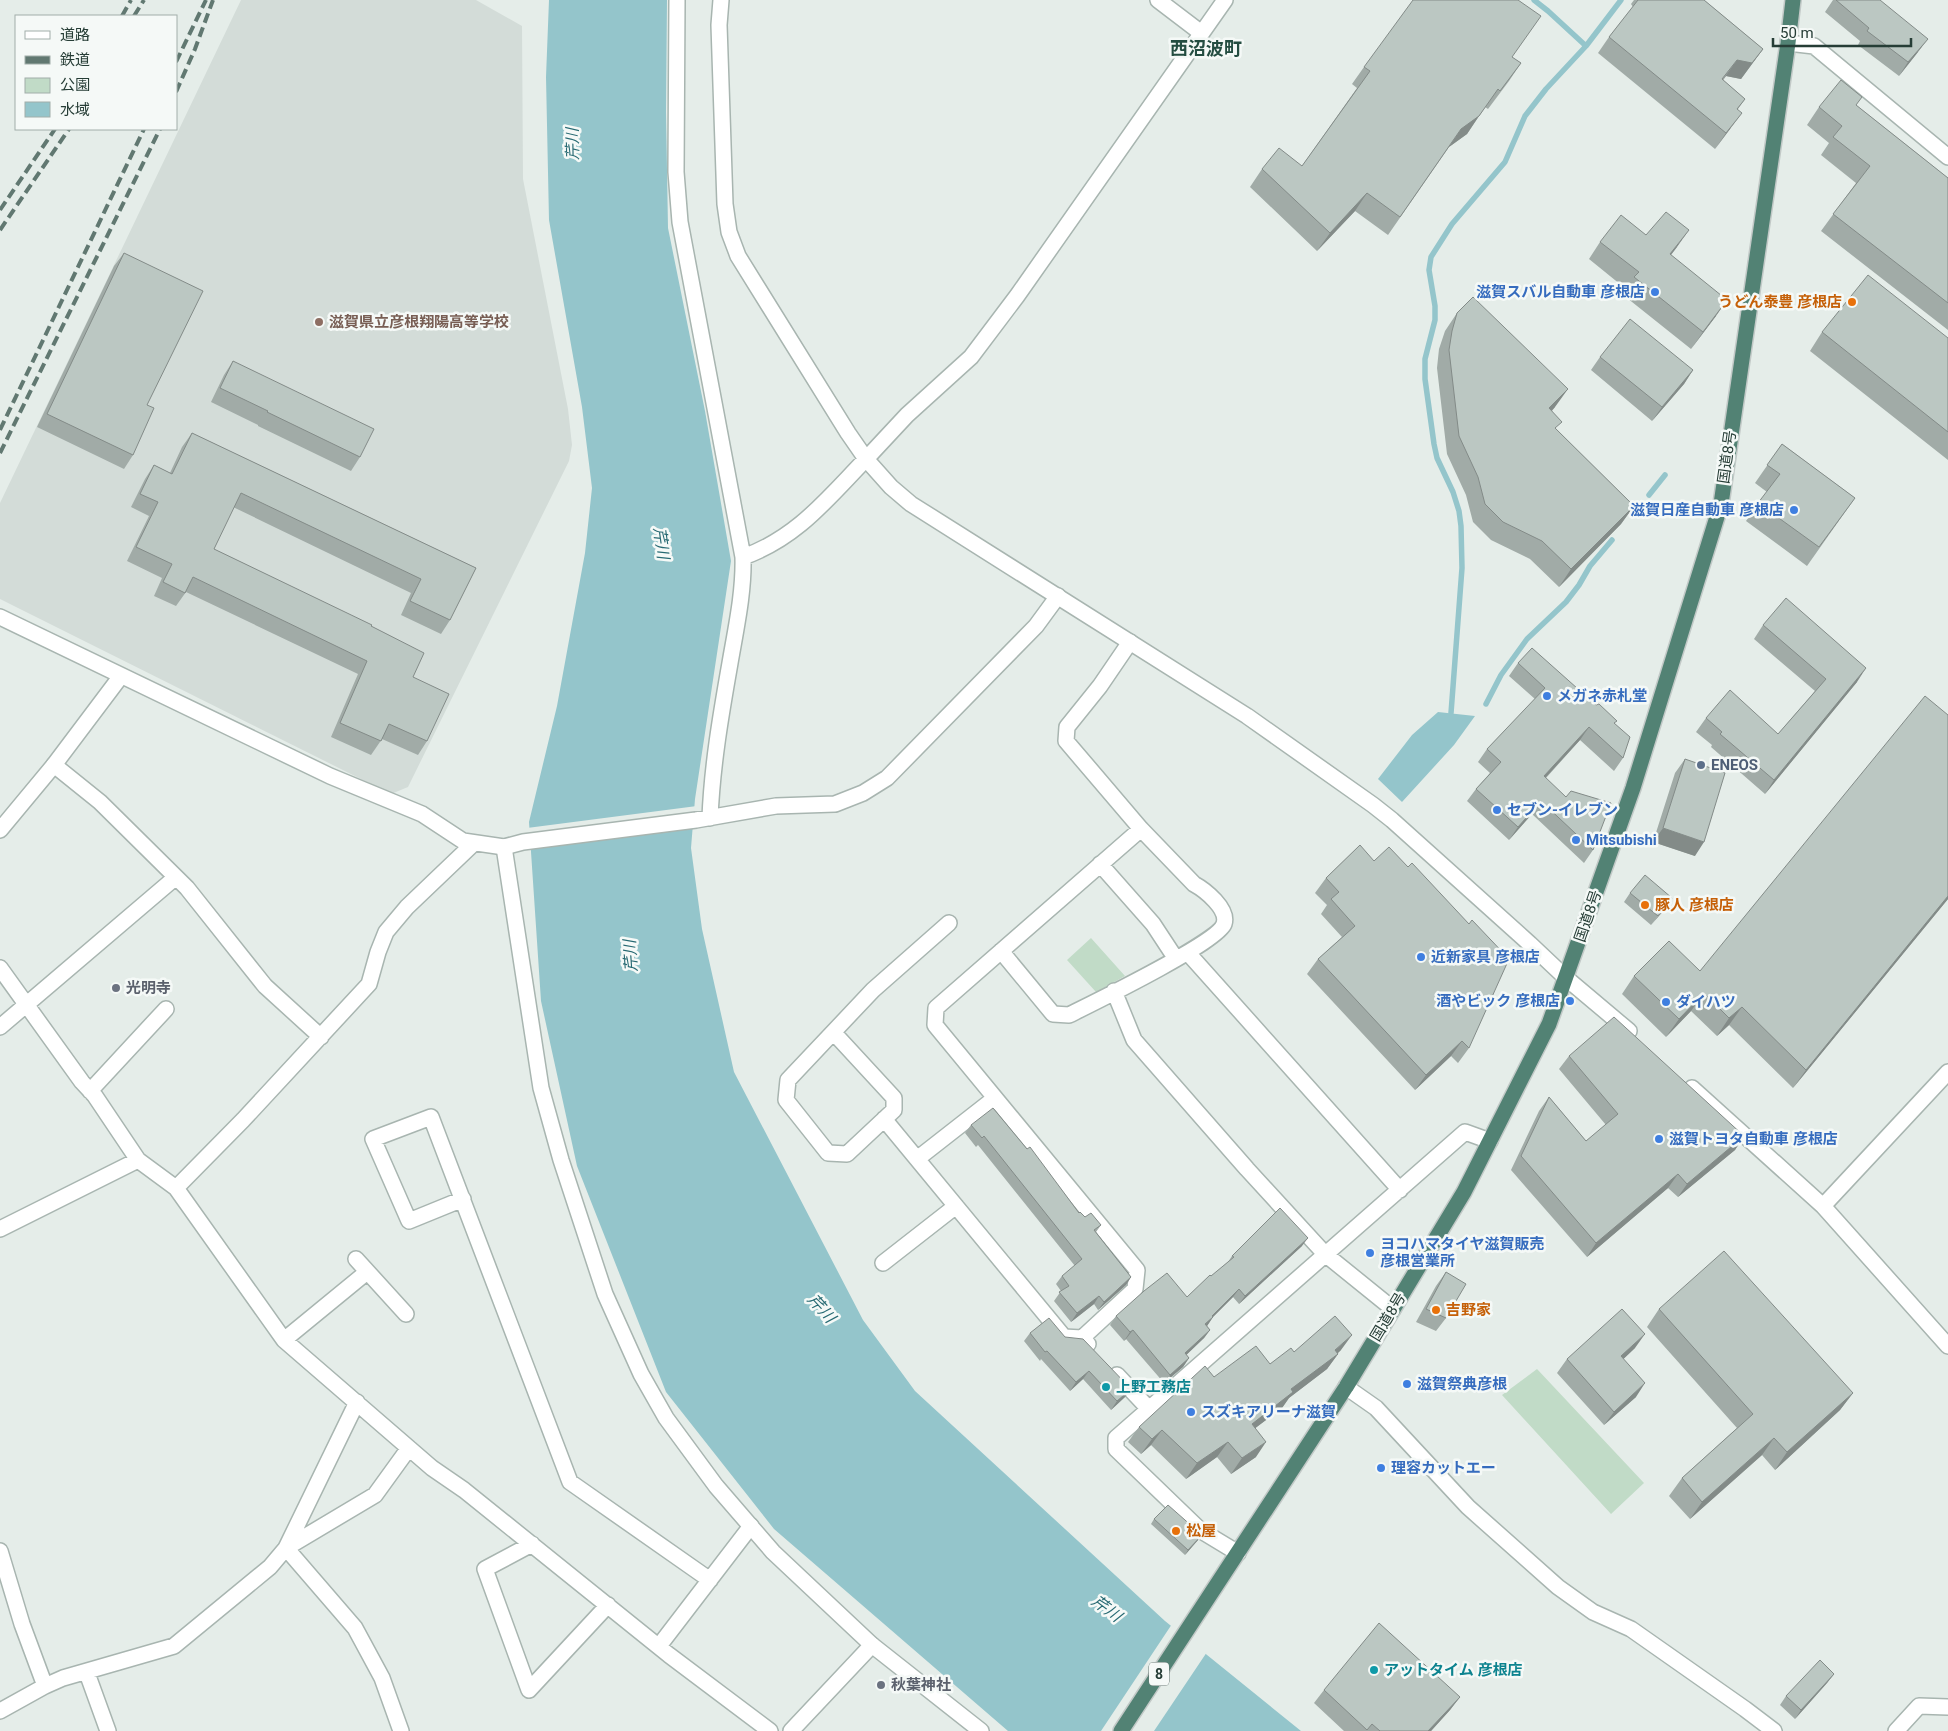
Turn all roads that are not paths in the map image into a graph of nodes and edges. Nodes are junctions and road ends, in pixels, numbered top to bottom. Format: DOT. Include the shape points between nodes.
graph roads {
  1 [pos="677,0"];
  2 [pos="721,0"];
  3 [pos="1158,0"];
  4 [pos="1225,0"];
  5 [pos="1793,0"];
  6 [pos="1200,32"];
  7 [pos="1788,44"];
  8 [pos="1948,156"];
  9 [pos="866,459"];
  10 [pos="742,557"];
  11 [pos="1058,596"];
  12 [pos="0,617"];
  13 [pos="1130,642"];
  14 [pos="121,676"];
  15 [pos="54,765"];
  16 [pos="703,819"];
  17 [pos="1141,829"];
  18 [pos="0,830"];
  19 [pos="473,844"];
  20 [pos="504,847"];
  21 [pos="1100,864"];
  22 [pos="176,877"];
  23 [pos="949,923"];
  24 [pos="1001,952"];
  25 [pos="1182,956"];
  26 [pos="0,968"];
  27 [pos="1566,978"];
  28 [pos="1114,991"];
  29 [pos="28,1005"];
  30 [pos="166,1008"];
  31 [pos="0,1027"];
  32 [pos="834,1032"];
  33 [pos="321,1037"];
  34 [pos="1638,1040"];
  35 [pos="1948,1072"];
  36 [pos="1683,1080"];
  37 [pos="90,1091"];
  38 [pos="995,1098"];
  39 [pos="884,1119"];
  40 [pos="1490,1141"];
  41 [pos="917,1159"];
  42 [pos="138,1160"];
  43 [pos="176,1188"];
  44 [pos="1400,1190"];
  45 [pos="462,1199"];
  46 [pos="956,1206"];
  47 [pos="1823,1206"];
  48 [pos="0,1229"];
  49 [pos="1326,1254"];
  50 [pos="356,1259"];
  51 [pos="882,1263"];
  52 [pos="367,1272"];
  53 [pos="1393,1309"];
  54 [pos="406,1314"];
  55 [pos="1082,1338"];
  56 [pos="284,1340"];
  57 [pos="1948,1346"];
  58 [pos="1095,1352"];
  59 [pos="1108,1366"];
  60 [pos="1346,1387"];
  61 [pos="357,1402"];
  62 [pos="1149,1409"];
  63 [pos="409,1448"];
  64 [pos="751,1526"];
  65 [pos="532,1544"];
  66 [pos="286,1548"];
  67 [pos="0,1551"];
  68 [pos="1238,1553"];
  69 [pos="710,1580"];
  70 [pos="608,1604"];
  71 [pos="872,1645"];
  72 [pos="659,1646"];
  73 [pos="87,1673"];
  74 [pos="45,1686"];
  75 [pos="1948,1707"];
  76 [pos="0,1711"];
  77 [pos="108,1731"];
  78 [pos="401,1731"];
  79 [pos="770,1731"];
  80 [pos="791,1731"];
  81 [pos="980,1731"];
  82 [pos="1121,1731"];
  83 [pos="1774,1731"];
  84 [pos="1896,1731"];
  1 -- 10 [label="street" via="676,172 680,222"];
  2 -- 9 [label="street" via="721,122 729,232 738,256"];
  3 -- 6 [label="street"];
  4 -- 6 [label="street"];
  5 -- 7 [label="highway, 国道8号 / 8"];
  6 -- 9 [label="street" via="1118,153 971,357 907,415"];
  7 -- 8 [label="street" via="1814,46"];
  7 -- 27 [label="highway, 国道8号 / 8" via="1720,504 1633,788"];
  9 -- 10 [label="street" via="805,522 764,550"];
  9 -- 11 [label="street" via="911,504"];
  10 -- 16 [label="street" via="740,598"];
  11 -- 13 [label="street"];
  11 -- 16 [label="street" via="1036,626 887,778 863,793 835,804 776,806"];
  12 -- 14 [label="street"];
  13 -- 17 [label="street" via="1067,727 1066,741"];
  13 -- 27 [label="street" via="1247,716 1373,805"];
  14 -- 15 [label="street"];
  14 -- 19 [label="street" via="330,776 422,814 451,835"];
  15 -- 18 [label="street"];
  15 -- 22 [label="street" via="100,802"];
  16 -- 20 [label="street"];
  17 -- 21 [label="street"];
  17 -- 25 [label="street" via="1194,884 1204,890 1225,918 1220,930"];
  19 -- 20 [label="street"];
  19 -- 33 [label="street" via="386,932 369,984"];
  20 -- 64 [label="street" via="541,1088 605,1294 641,1374 666,1418 716,1486"];
  21 -- 24 [label="street"];
  21 -- 25 [label="street"];
  22 -- 29 [label="street"];
  22 -- 33 [label="street" via="265,986"];
  23 -- 32 [label="street" via="873,990"];
  24 -- 28 [label="street" via="1053,1014 1069,1015"];
  24 -- 38 [label="street" via="936,1008 935,1025"];
  25 -- 28 [label="street"];
  25 -- 44 [label="street"];
  26 -- 29 [label="street"];
  27 -- 34 [label="street"];
  27 -- 40 [label="highway, 国道8号 / 8" via="1550,1024"];
  28 -- 49 [label="street" via="1134,1040"];
  29 -- 31 [label="street"];
  29 -- 37 [label="street"];
  30 -- 37 [label="street"];
  32 -- 39 [label="street" via="894,1098 894,1110"];
  32 -- 39 [label="street" via="788,1080 786,1100 828,1153 847,1154"];
  33 -- 43 [label="street"];
  35 -- 47 [label="street"];
  36 -- 47 [label="street"];
  37 -- 42 [label="street"];
  38 -- 41 [label="street"];
  38 -- 55 [label="street" via="1137,1270 1135,1289"];
  39 -- 41 [label="street"];
  40 -- 44 [label="street" via="1465,1132"];
  40 -- 53 [label="highway, 国道8号 / 8" via="1464,1192"];
  41 -- 46 [label="street"];
  42 -- 43 [label="street"];
  42 -- 48 [label="street"];
  43 -- 56 [label="street"];
  44 -- 49 [label="street"];
  45 -- 45 [label="street" via="431,1117 373,1139 409,1221"];
  45 -- 69 [label="street" via="570,1482"];
  46 -- 51 [label="street"];
  46 -- 55 [label="street" via="1064,1337"];
  47 -- 57 [label="street"];
  49 -- 53 [label="street"];
  49 -- 62 [label="street"];
  50 -- 52 [label="street"];
  52 -- 54 [label="street"];
  52 -- 56 [label="street"];
  53 -- 60 [label="highway, 国道8号 / 8"];
  55 -- 58 [label="street"];
  56 -- 61 [label="street"];
  59 -- 62 [label="street"];
  60 -- 68 [label="highway, 国道8号 / 8"];
  60 -- 83 [label="street" via="1376,1408 1468,1506 1558,1587 1593,1612 1631,1629"];
  61 -- 63 [label="street"];
  61 -- 66 [label="street"];
  62 -- 68 [label="street" via="1116,1438 1116,1449 1200,1530"];
  63 -- 65 [label="street"];
  63 -- 66 [label="street" via="375,1495"];
  64 -- 69 [label="street"];
  64 -- 71 [label="street" via="806,1584"];
  65 -- 70 [label="street"];
  65 -- 70 [label="street" via="485,1569 529,1690"];
  66 -- 73 [label="street" via="270,1567 174,1646"];
  66 -- 78 [label="street" via="355,1628 382,1678"];
  67 -- 74 [label="street"];
  68 -- 82 [label="highway, 国道8号 / 8"];
  69 -- 72 [label="street"];
  70 -- 72 [label="street"];
  71 -- 80 [label="street"];
  71 -- 81 [label="street"];
  72 -- 79 [label="street"];
  73 -- 74 [label="street"];
  73 -- 77 [label="street"];
  74 -- 76 [label="street"];
  75 -- 84 [label="street" via="1919,1706"];
}
